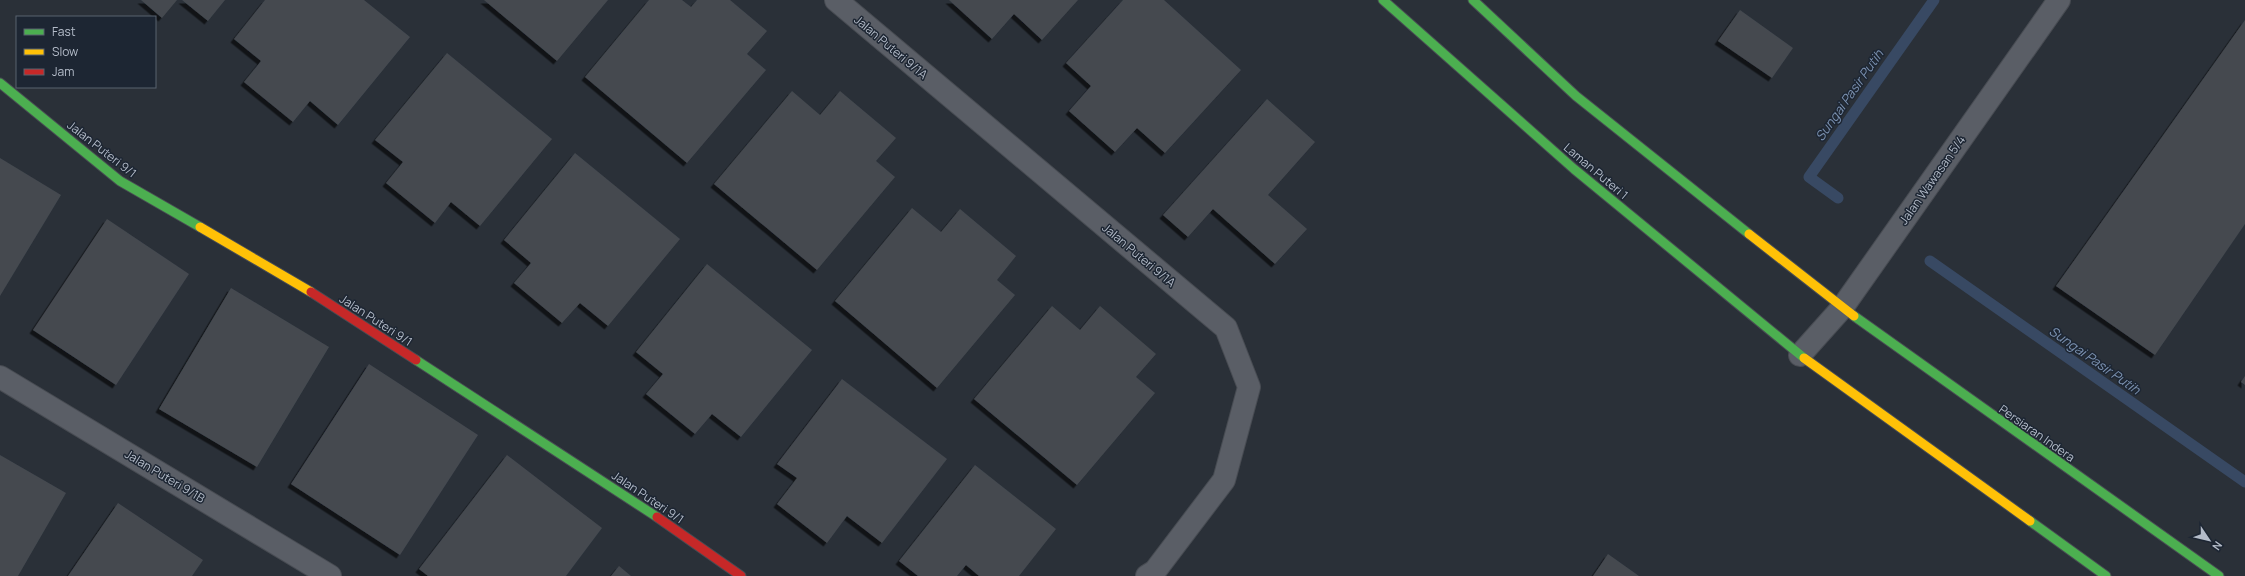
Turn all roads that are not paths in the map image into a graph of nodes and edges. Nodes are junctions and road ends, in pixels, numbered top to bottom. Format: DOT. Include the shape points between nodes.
graph roads {
  1 [pos="836,0"];
  2 [pos="1383,0"];
  3 [pos="1473,0"];
  4 [pos="2059,0"];
  5 [pos="0,83"];
  6 [pos="1842,308"];
  7 [pos="1800,355"];
  8 [pos="0,377"];
  9 [pos="330,576"];
  10 [pos="741,576"];
  11 [pos="1147,576"];
  12 [pos="2106,576"];
  13 [pos="2219,576"];
  1 -- 11 [label="street, Jalan Puteri 9/1A" via="1226,328 1249,387 1224,480 1155,571"];
  2 -- 7 [label="main road, Laman Puteri 1" via="1574,169"];
  3 -- 6 [label="main road" via="1576,96"];
  4 -- 6 [label="street, Jalan Wawasan 5/4"];
  5 -- 10 [label="main road, Jalan Puteri 9/1" via="120,180 307,289 661,519"];
  6 -- 7 [label="street, Jalan Wawasan 5/4"];
  6 -- 13 [label="main road, Persiaran Indera"];
  7 -- 12 [label="main road"];
  8 -- 9 [label="street, Jalan Puteri 9/1B"];
}
